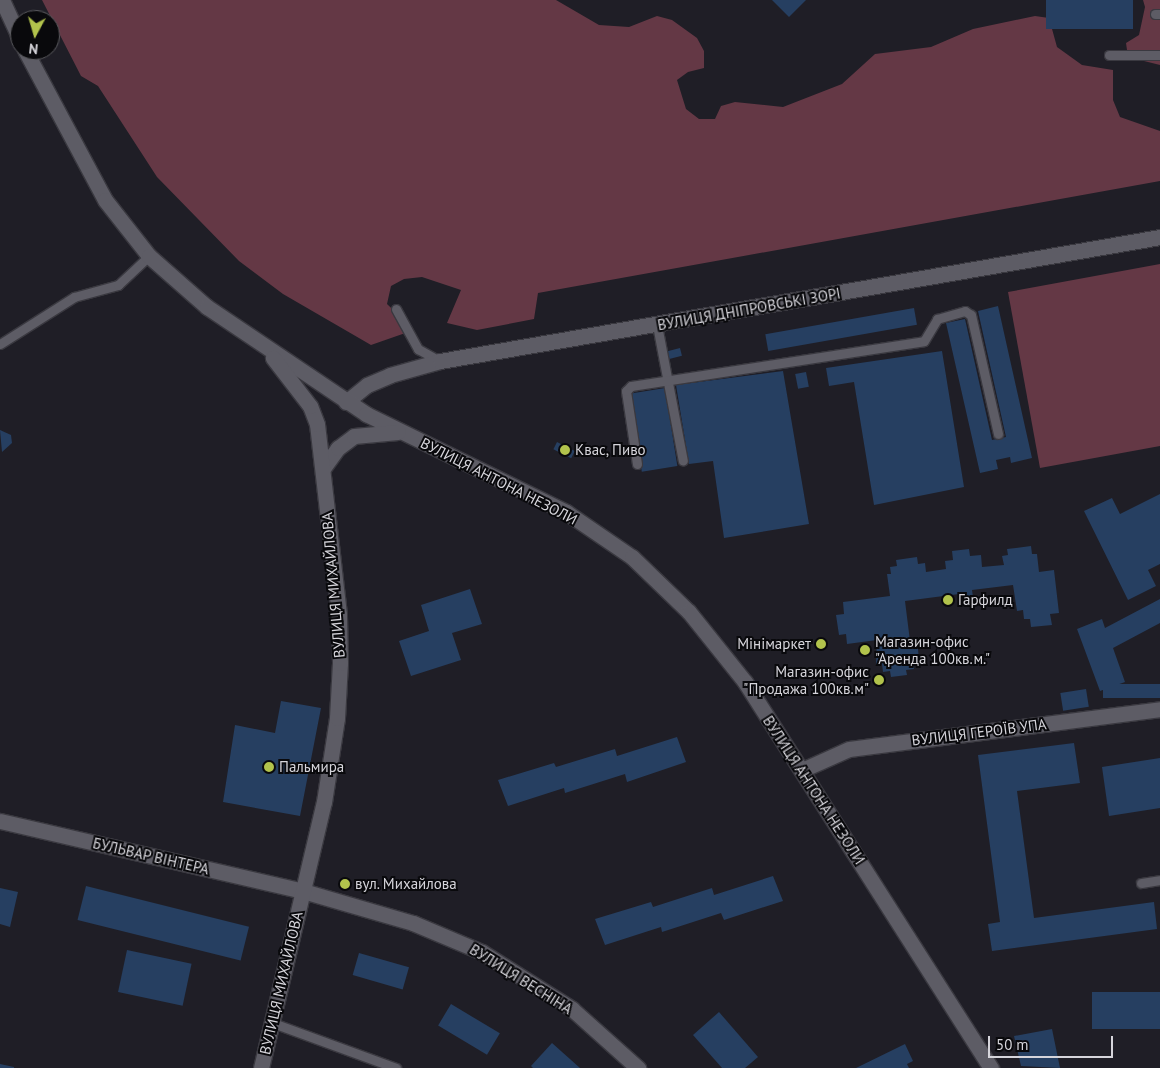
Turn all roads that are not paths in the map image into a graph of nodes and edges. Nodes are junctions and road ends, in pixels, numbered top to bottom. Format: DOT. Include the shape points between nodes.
graph roads {
  1 [pos="2,0"];
  2 [pos="10,17"];
  3 [pos="1109,55"];
  4 [pos="1160,55"];
  5 [pos="30,60"];
  6 [pos="1160,237"];
  7 [pos="149,256"];
  8 [pos="396,309"];
  9 [pos="657,325"];
  10 [pos="0,344"];
  11 [pos="267,350"];
  12 [pos="440,361"];
  13 [pos="668,380"];
  14 [pos="346,402"];
  15 [pos="400,432"];
  16 [pos="998,434"];
  17 [pos="683,462"];
  18 [pos="636,464"];
  19 [pos="324,467"];
  20 [pos="1160,709"];
  21 [pos="802,770"];
  22 [pos="0,821"];
  23 [pos="1160,880"];
  24 [pos="1140,883"];
  25 [pos="303,891"];
  26 [pos="272,1024"];
  27 [pos="261,1068"];
  28 [pos="396,1068"];
  29 [pos="638,1068"];
  30 [pos="991,1068"];
  1 -- 2 [label="street"];
  3 -- 4 [label="lane"];
  5 -- 7 [label="street, ВУЛИЦЯ АНТОНА НЕЗОЛИ" via="105,200"];
  6 -- 9 [label="street, ВУЛИЦЯ ДНІПРОВСЬКІ ЗОРІ"];
  7 -- 10 [label="lane" via="118,285 74,296"];
  7 -- 11 [label="street, ВУЛИЦЯ АНТОНА НЕЗОЛИ" via="207,308"];
  8 -- 12 [label="lane" via="418,349"];
  9 -- 12 [label="street, ВУЛИЦЯ ДНІПРОВСЬКІ ЗОРІ"];
  9 -- 13 [label="lane"];
  11 -- 14 [label="street, ВУЛИЦЯ АНТОНА НЕЗОЛИ"];
  11 -- 19 [label="street, ВУЛИЦЯ МИХАЙЛОВА" via="310,406"];
  12 -- 14 [label="street, ВУЛИЦЯ ДНІПРОВСЬКІ ЗОРІ" via="390,375 367,386"];
  13 -- 16 [label="lane" via="924,341 937,319 966,311 971,315"];
  13 -- 17 [label="lane"];
  13 -- 18 [label="lane" via="631,386 626,392"];
  14 -- 15 [label="street, ВУЛИЦЯ АНТОНА НЕЗОЛИ"];
  15 -- 19 [label="street" via="354,436 338,448"];
  15 -- 21 [label="street, ВУЛИЦЯ АНТОНА НЕЗОЛИ" via="566,512 632,557 689,612 745,682"];
  19 -- 25 [label="street, ВУЛИЦЯ МИХАЙЛОВА" via="339,614 340,663 337,718 324,802"];
  20 -- 21 [label="street, ВУЛИЦЯ ГЕРОЇВ УПА" via="849,749"];
  21 -- 30 [label="street, ВУЛИЦЯ АНТОНА НЕЗОЛИ"];
  22 -- 25 [label="street, БУЛЬВАР ВІНТЕРА"];
  23 -- 24 [label="lane"];
  25 -- 26 [label="street, ВУЛИЦЯ МИХАЙЛОВА"];
  25 -- 29 [label="street, ВУЛИЦЯ ВЕСНІНА" via="413,923 482,952 572,1009"];
  26 -- 27 [label="street, ВУЛИЦЯ МИХАЙЛОВА"];
  26 -- 28 [label="lane"];
}
